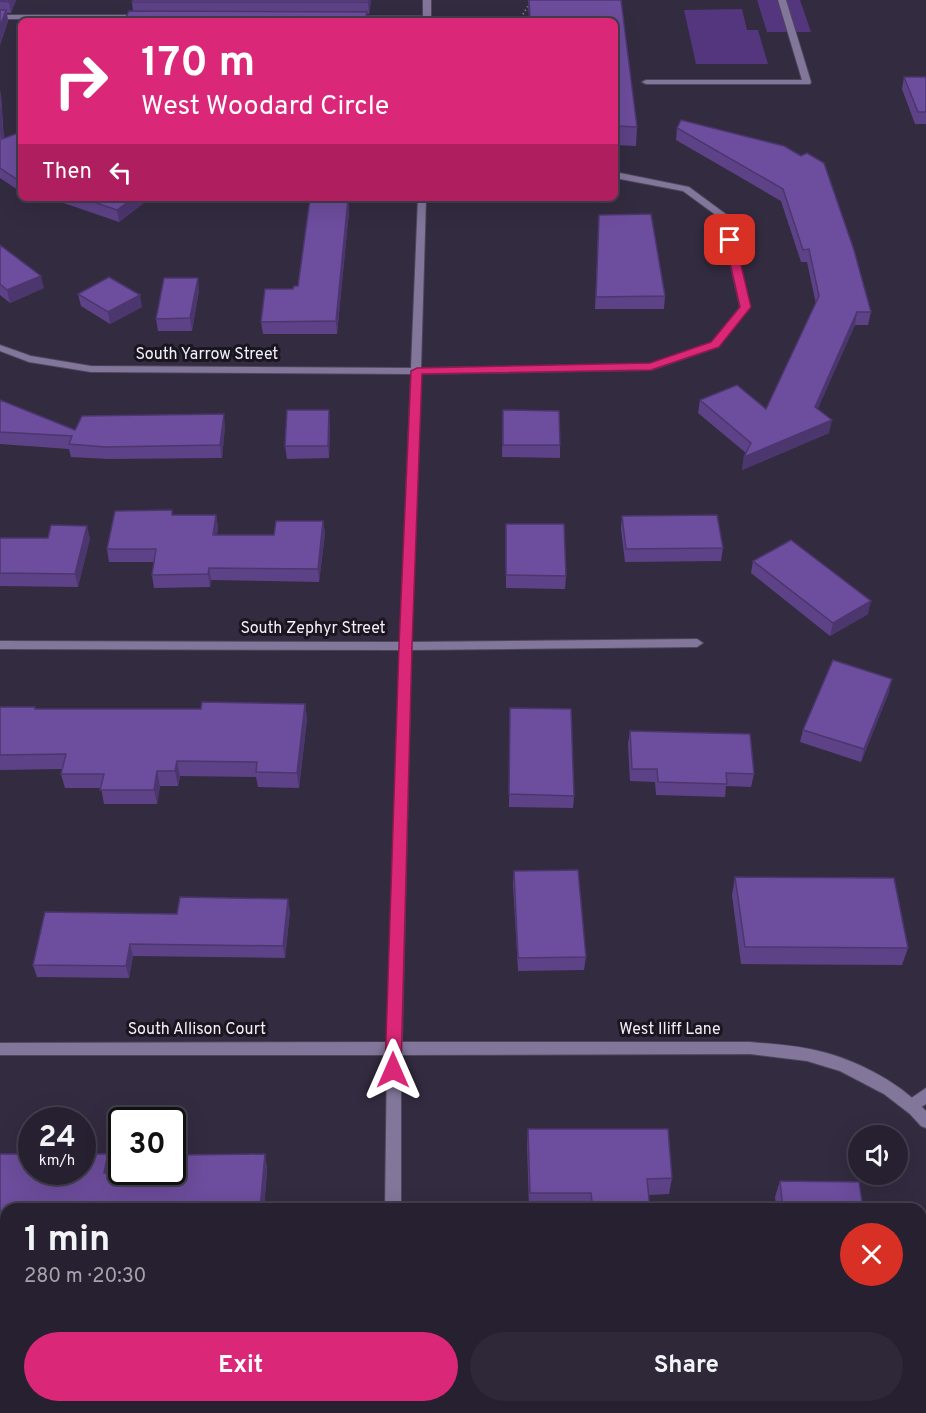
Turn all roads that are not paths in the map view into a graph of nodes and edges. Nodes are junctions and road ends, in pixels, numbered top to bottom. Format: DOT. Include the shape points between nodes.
graph roads {
  1 [pos="427,0"];
  2 [pos="782,0"];
  3 [pos="0,17"];
  4 [pos="150,17"];
  5 [pos="34,18"];
  6 [pos="110,18"];
  7 [pos="427,18"];
  8 [pos="646,82"];
  9 [pos="618,176"];
  10 [pos="423,201"];
  11 [pos="0,348"];
  12 [pos="417,371"];
  13 [pos="697,643"];
  14 [pos="0,645"];
  15 [pos="405,646"];
  16 [pos="393,1047"];
  17 [pos="0,1049"];
  18 [pos="926,1095"];
  19 [pos="912,1106"];
  20 [pos="926,1121"];
  21 [pos="393,1203"];
  1 -- 7 [label="street"];
  2 -- 8 [label="street" via="807,82"];
  3 -- 5 [label="street"];
  4 -- 6 [label="street"];
  9 -- 12 [label="street, South Yarrow Street" via="687,189 724,218 745,307 715,345 651,367"];
  10 -- 12 [label="street"];
  11 -- 12 [label="street, South Yarrow Street" via="29,359 91,369"];
  12 -- 15 [label="street"];
  13 -- 15 [label="street, South Zephyr Street"];
  14 -- 15 [label="street, South Zephyr Street"];
  15 -- 16 [label="street"];
  16 -- 17 [label="street, South Allison Court"];
  16 -- 19 [label="street, West Iliff Lane" via="750,1048 813,1056 853,1069"];
  16 -- 21 [label="street"];
  18 -- 19 [label="street"];
  19 -- 20 [label="street, West Iliff Lane"];
}
